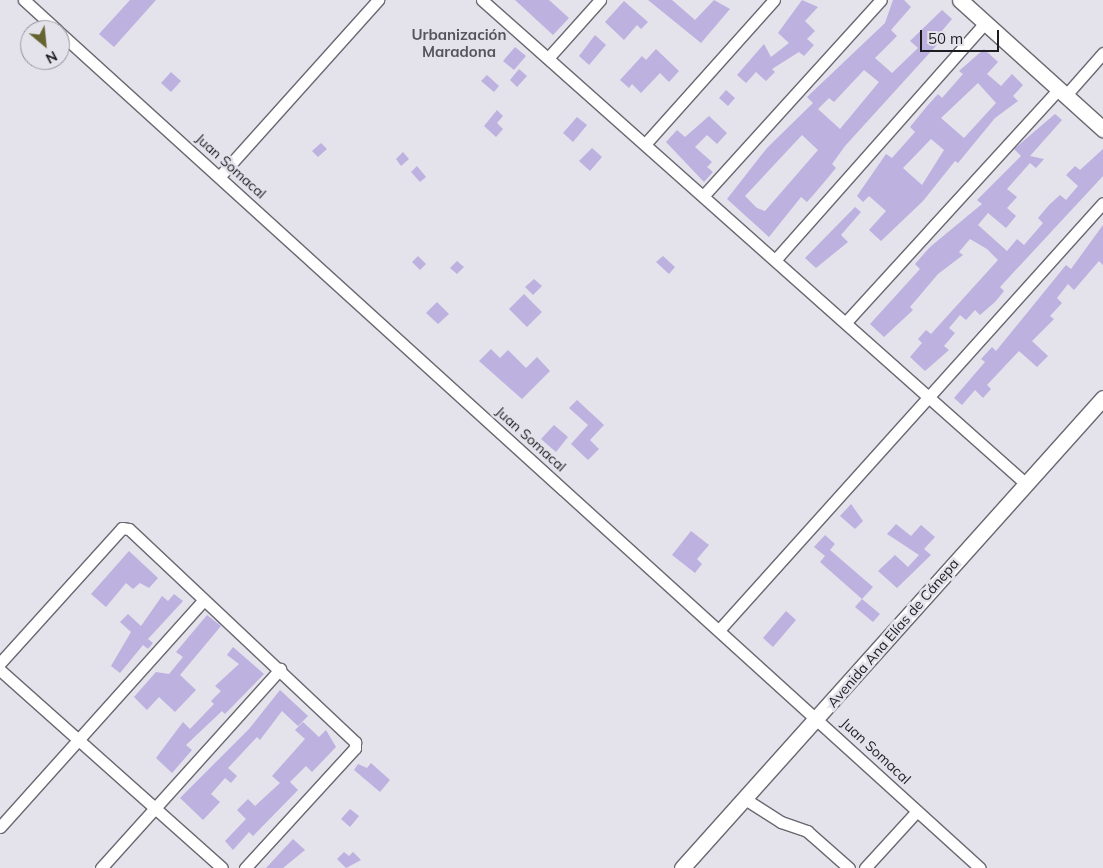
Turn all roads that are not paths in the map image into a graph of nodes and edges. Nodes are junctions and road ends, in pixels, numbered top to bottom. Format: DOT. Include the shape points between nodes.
graph roads {
  1 [pos="24,0"];
  2 [pos="378,0"];
  3 [pos="482,0"];
  4 [pos="600,0"];
  5 [pos="774,0"];
  6 [pos="881,0"];
  7 [pos="960,0"];
  8 [pos="46,20"];
  9 [pos="985,23"];
  10 [pos="70,42"];
  11 [pos="1103,53"];
  12 [pos="548,58"];
  13 [pos="1062,92"];
  14 [pos="1103,129"];
  15 [pos="646,143"];
  16 [pos="220,176"];
  17 [pos="704,195"];
  18 [pos="1103,203"];
  19 [pos="776,259"];
  20 [pos="846,322"];
  21 [pos="925,398"];
  22 [pos="1103,398"];
  23 [pos="1025,483"];
  24 [pos="204,600"];
  25 [pos="719,630"];
  26 [pos="0,663"];
  27 [pos="0,670"];
  28 [pos="280,670"];
  29 [pos="819,718"];
  30 [pos="80,737"];
  31 [pos="745,800"];
  32 [pos="157,805"];
  33 [pos="917,811"];
  34 [pos="0,827"];
  35 [pos="101,868"];
  36 [pos="222,868"];
  37 [pos="245,868"];
  38 [pos="682,868"];
  39 [pos="849,868"];
  40 [pos="865,868"];
  41 [pos="980,868"];
  1 -- 8 [label="street"];
  2 -- 16 [label="street"];
  3 -- 12 [label="street"];
  4 -- 12 [label="street"];
  5 -- 15 [label="street"];
  6 -- 17 [label="street"];
  7 -- 9 [label="main road"];
  9 -- 13 [label="main road"];
  9 -- 19 [label="street"];
  10 -- 16 [label="street, Juan Somacal"];
  11 -- 13 [label="street"];
  12 -- 15 [label="street"];
  13 -- 14 [label="main road"];
  13 -- 20 [label="street"];
  15 -- 17 [label="street"];
  16 -- 25 [label="street, Juan Somacal"];
  17 -- 19 [label="street"];
  18 -- 21 [label="street"];
  19 -- 20 [label="street"];
  20 -- 21 [label="street"];
  21 -- 23 [label="street"];
  21 -- 25 [label="street"];
  22 -- 23 [label="main road, Avenida Ana Elías de Cánepa"];
  23 -- 29 [label="main road, Avenida Ana Elías de Cánepa"];
  24 -- 26 [label="street" via="122,528"];
  24 -- 28 [label="street"];
  24 -- 30 [label="street"];
  25 -- 29 [label="street, Juan Somacal"];
  27 -- 30 [label="street"];
  28 -- 32 [label="street"];
  28 -- 37 [label="street" via="352,736 355,748"];
  29 -- 31 [label="main road, Avenida Ana Elías de Cánepa"];
  29 -- 33 [label="street, Juan Somacal"];
  30 -- 32 [label="street"];
  30 -- 34 [label="street"];
  31 -- 38 [label="main road, Avenida Ana Elías de Cánepa"];
  31 -- 39 [label="street" via="781,822 807,831"];
  32 -- 35 [label="street"];
  32 -- 36 [label="street"];
  33 -- 40 [label="street"];
  33 -- 41 [label="street, Juan Somacal"];
}
